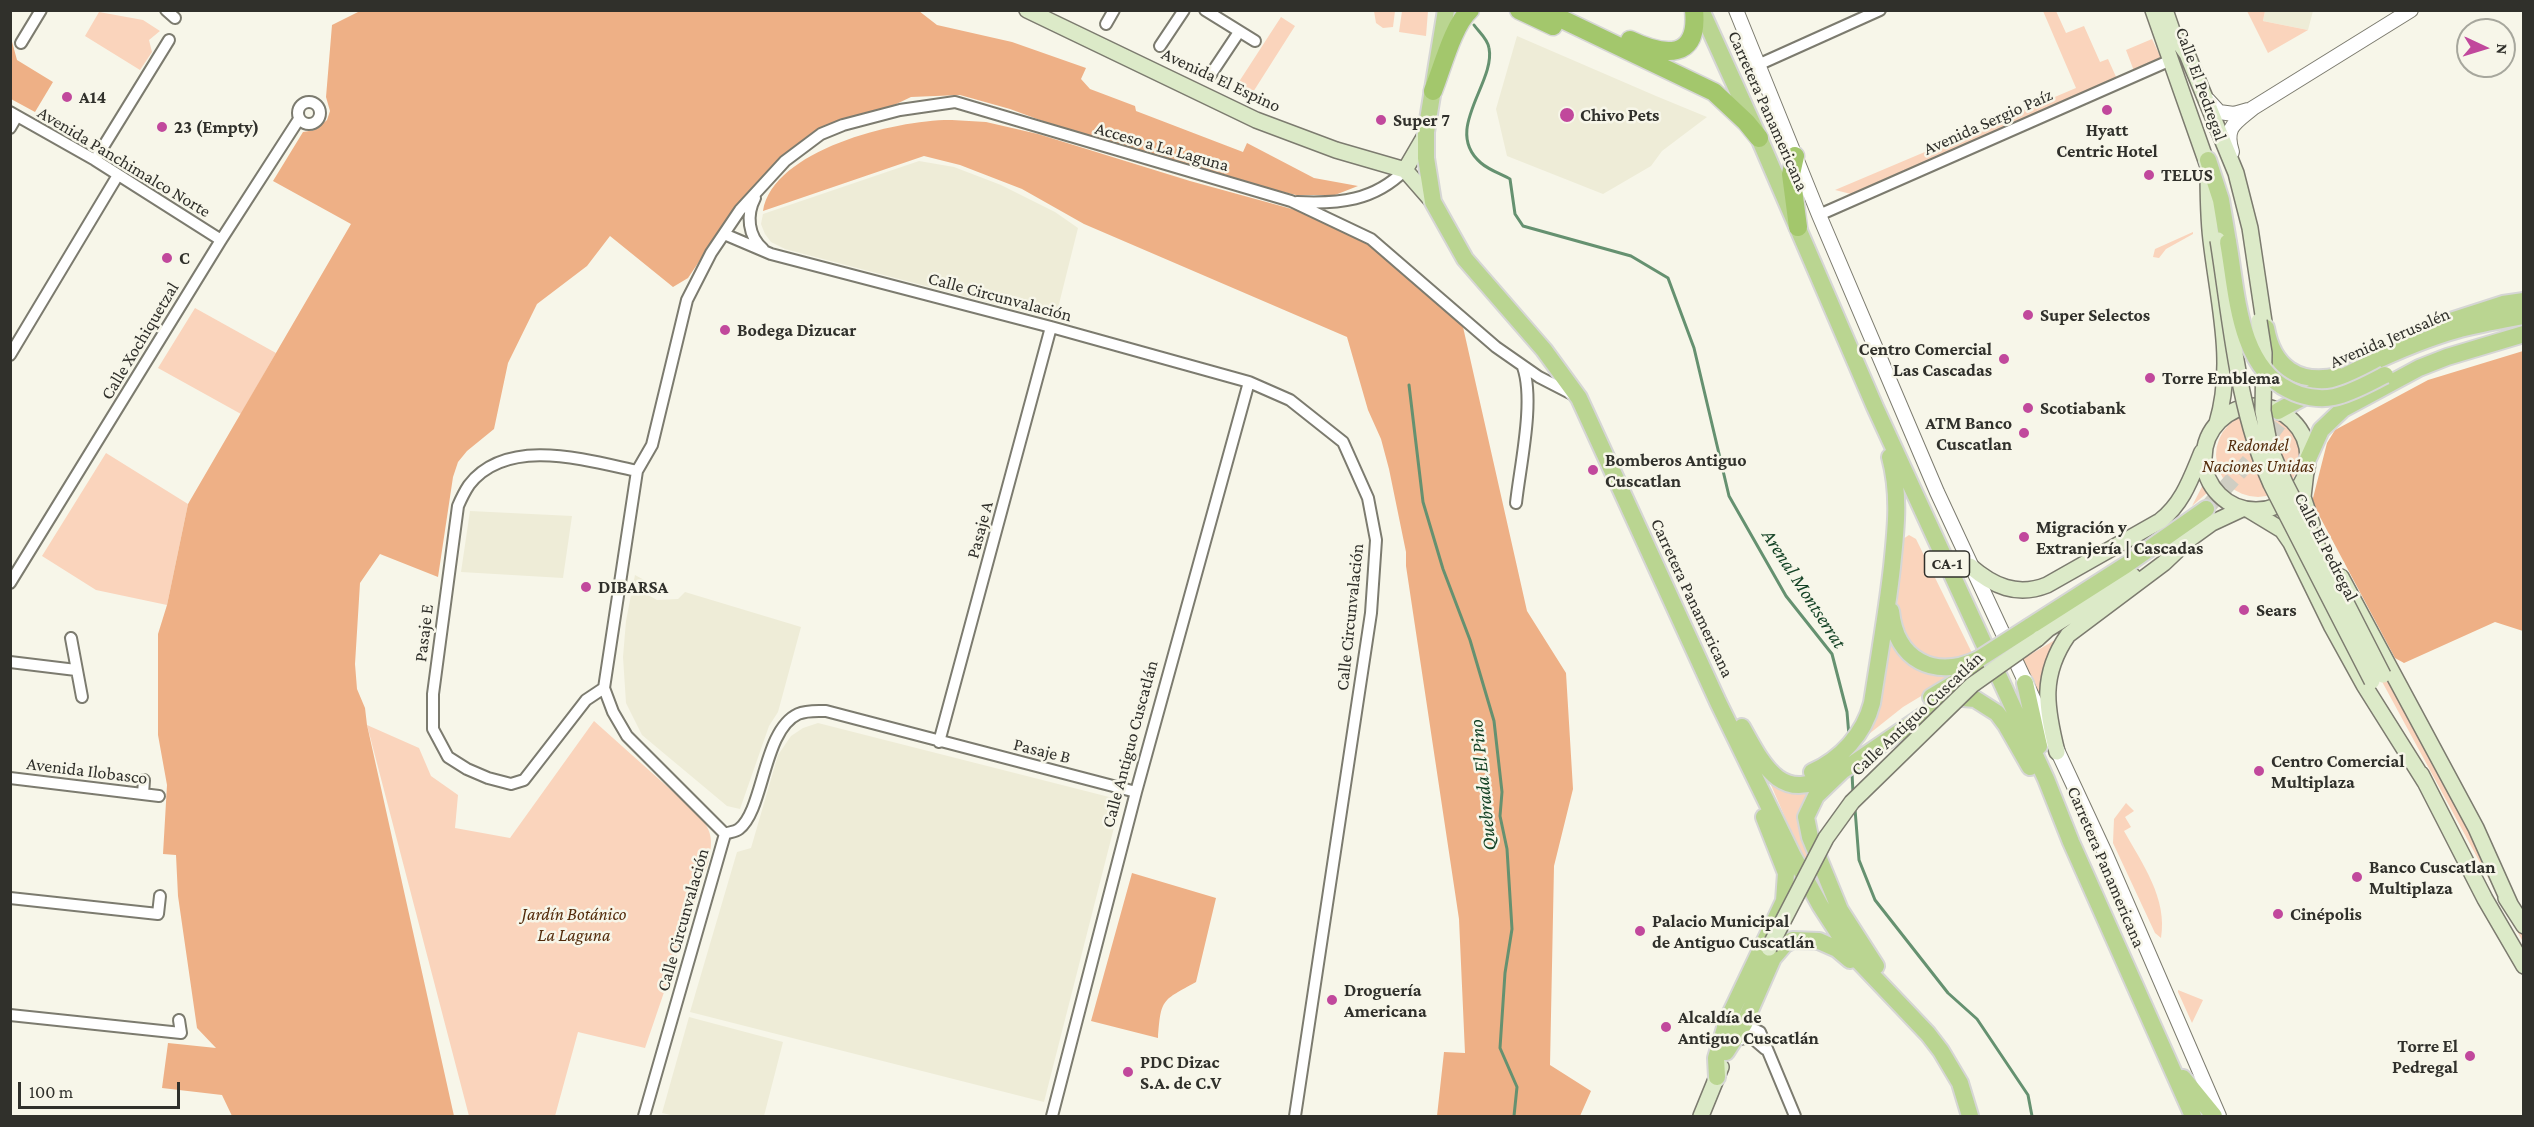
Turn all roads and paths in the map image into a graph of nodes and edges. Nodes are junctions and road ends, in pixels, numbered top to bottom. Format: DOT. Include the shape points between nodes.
graph roads {
  1 [pos="41,10"];
  2 [pos="1027,10"];
  3 [pos="1114,10"];
  4 [pos="1184,10"];
  5 [pos="1205,10"];
  6 [pos="1438,10"];
  7 [pos="1446,10"];
  8 [pos="1470,10"];
  9 [pos="1519,10"];
  10 [pos="1543,10"];
  11 [pos="1569,10"];
  12 [pos="1694,10"];
  13 [pos="1701,10"];
  14 [pos="1736,10"];
  15 [pos="1880,10"];
  16 [pos="2153,10"];
  17 [pos="2165,10"];
  18 [pos="2411,10"];
  19 [pos="1106,24"];
  20 [pos="1239,32"];
  21 [pos="2173,34"];
  22 [pos="168,40"];
  23 [pos="1255,41"];
  24 [pos="1440,41"];
  25 [pos="21,43"];
  26 [pos="1160,46"];
  27 [pos="2171,60"];
  28 [pos="1760,64"];
  29 [pos="1211,74"];
  30 [pos="1433,91"];
  31 [pos="2206,98"];
  32 [pos="1726,105"];
  33 [pos="2253,108"];
  34 [pos="14,114"];
  35 [pos="300,118"];
  36 [pos="10,128"];
  37 [pos="1426,132"];
  38 [pos="1759,138"];
  39 [pos="1795,156"];
  40 [pos="95,160"];
  41 [pos="2208,160"];
  42 [pos="1405,170"];
  43 [pos="2236,172"];
  44 [pos="118,175"];
  45 [pos="762,184"];
  46 [pos="1291,201"];
  47 [pos="1433,202"];
  48 [pos="1819,214"];
  49 [pos="1797,227"];
  50 [pos="724,234"];
  51 [pos="221,240"];
  52 [pos="2223,241"];
  53 [pos="771,254"];
  54 [pos="2523,301"];
  55 [pos="2523,316"];
  56 [pos="2265,320"];
  57 [pos="1051,327"];
  58 [pos="2523,332"];
  59 [pos="10,355"];
  60 [pos="2360,363"];
  61 [pos="1523,367"];
  62 [pos="1249,382"];
  63 [pos="1579,398"];
  64 [pos="1875,407"];
  65 [pos="2271,409"];
  66 [pos="2217,423"];
  67 [pos="2207,441"];
  68 [pos="2307,466"];
  69 [pos="637,471"];
  70 [pos="1516,503"];
  71 [pos="2206,509"];
  72 [pos="2246,509"];
  73 [pos="2184,544"];
  74 [pos="1970,566"];
  75 [pos="10,584"];
  76 [pos="1889,591"];
  77 [pos="1675,606"];
  78 [pos="2037,632"];
  79 [pos="71,638"];
  80 [pos="10,662"];
  81 [pos="1981,662"];
  82 [pos="76,670"];
  83 [pos="2377,678"];
  84 [pos="2025,684"];
  85 [pos="604,688"];
  86 [pos="82,697"];
  87 [pos="1718,702"];
  88 [pos="1862,741"];
  89 [pos="939,742"];
  90 [pos="2057,752"];
  91 [pos="1840,764"];
  92 [pos="10,778"];
  93 [pos="2046,779"];
  94 [pos="144,780"];
  95 [pos="2425,782"];
  96 [pos="1136,792"];
  97 [pos="143,794"];
  98 [pos="159,796"];
  99 [pos="725,834"];
  100 [pos="2071,842"];
  101 [pos="160,896"];
  102 [pos="10,898"];
  103 [pos="2510,904"];
  104 [pos="2523,926"];
  105 [pos="2523,966"];
  106 [pos="1740,999"];
  107 [pos="1908,1013"];
  108 [pos="10,1015"];
  109 [pos="179,1020"];
  110 [pos="1741,1023"];
  111 [pos="1928,1034"];
  112 [pos="1731,1046"];
  113 [pos="1770,1053"];
  114 [pos="2173,1070"];
  115 [pos="1717,1077"];
  116 [pos="644,1116"];
  117 [pos="1052,1116"];
  118 [pos="1295,1116"];
  119 [pos="1701,1116"];
  120 [pos="1795,1116"];
  121 [pos="1970,1116"];
  122 [pos="2193,1116"];
  123 [pos="2214,1116"];
  124 [pos="2219,1116"];
  1 -- 25 [label="street"];
  2 -- 42 [label="main road, Avenida El Espino" via="1256,120"];
  3 -- 19 [label="street"];
  4 -- 26 [label="street"];
  5 -- 20 [label="street"];
  6 -- 24 [label="main road"];
  7 -- 24 [label="main road, Carretera Panamericana"];
  8 -- 30 [label="highway" via="1461,20"];
  9 -- 32 [label="highway"];
  10 -- 32 [label="highway" via="1714,92"];
  11 -- 12 [label="highway" via="1646,47 1668,52 1689,42 1694,32"];
  13 -- 38 [label="main road, Carretera Panamericana / CA-1"];
  14 -- 28 [label="street, Carretera Panamericana"];
  15 -- 28 [label="street"];
  16 -- 27 [label="main road, Calle El Pedregal"];
  17 -- 21 [label="main road, Calle El Pedregal"];
  18 -- 33 [label="street"];
  20 -- 23 [label="street"];
  20 -- 29 [label="street"];
  21 -- 31 [label="main road" via="2187,54"];
  21 -- 83 [label="main road, Calle El Pedregal, bridge" via="2222,160 2242,232 2263,338 2263,411 2270,448"];
  22 -- 40 [label="street"];
  24 -- 30 [label="main road, Carretera Panamericana"];
  27 -- 41 [label="main road, Calle El Pedregal"];
  27 -- 48 [label="street, Avenida Sergio Paíz"];
  28 -- 39 [label="street, Carretera Panamericana"];
  30 -- 37 [label="main road, Carretera Panamericana"];
  31 -- 33 [label="street" via="2219,112 2234,114"];
  31 -- 43 [label="main road"];
  32 -- 38 [label="highway"];
  33 -- 43 [label="street" via="2228,134"];
  34 -- 36 [label="street"];
  34 -- 40 [label="street, Avenida Panchimalco Norte"];
  35 -- 51 [label="street, Calle Xochiquetzal"];
  37 -- 42 [label="main road"];
  37 -- 47 [label="main road, Carretera Panamericana"];
  38 -- 49 [label="main road, Carretera Panamericana / CA-1"];
  39 -- 48 [label="street, Carretera Panamericana"];
  39 -- 49 [label="highway" via="1791,174"];
  40 -- 44 [label="street, Avenida Panchimalco Norte"];
  41 -- 52 [label="main road" via="2221,200"];
  41 -- 66 [label="main road, Calle El Pedregal" via="2211,239 2226,356 2224,399"];
  42 -- 46 [label="street" via="1394,182 1364,197 1347,201"];
  42 -- 47 [label="main road"];
  43 -- 56 [label="main road"];
  44 -- 51 [label="street, Avenida Panchimalco Norte"];
  44 -- 59 [label="street"];
  45 -- 46 [label="street, Acceso a La Laguna" via="821,134 900,110 955,102"];
  45 -- 50 [label="street, Acceso a La Laguna"];
  45 -- 53 [label="street" via="753,203 750,224 754,239"];
  46 -- 61 [label="street, Acceso a La Laguna" via="1371,239"];
  47 -- 63 [label="main road, Carretera Panamericana" via="1465,259 1544,350"];
  48 -- 74 [label="street, Carretera Panamericana"];
  49 -- 64 [label="main road, Carretera Panamericana / CA-1"];
  50 -- 53 [label="street, Calle Circunvalación"];
  50 -- 69 [label="street" via="687,300 652,444"];
  51 -- 75 [label="street, Calle Xochiquetzal"];
  52 -- 58 [label="main road, bridge" via="2246,339 2270,379 2295,393 2320,398 2348,393 2456,344"];
  52 -- 83 [label="main road, Calle El Pedregal, bridge" via="2249,423 2271,484"];
  53 -- 57 [label="street, Calle Circunvalación"];
  54 -- 60 [label="main road" via="2461,316"];
  55 -- 60 [label="main road, Avenida Jerusalén" via="2458,330"];
  56 -- 60 [label="main road" via="2275,358 2295,373 2323,379"];
  56 -- 65 [label="main road"];
  57 -- 62 [label="street, Calle Circunvalación"];
  57 -- 89 [label="street, Pasaje A"];
  58 -- 68 [label="main road" via="2446,357 2343,409 2321,430"];
  60 -- 65 [label="main road, Avenida Jerusalén"];
  61 -- 63 [label="street, Acceso a La Laguna"];
  61 -- 70 [label="street" via="1527,411"];
  62 -- 96 [label="street, Calle Antiguo Cuscatlán"];
  62 -- 118 [label="street, Calle Circunvalación" via="1290,400 1343,442 1368,498 1376,540 1371,613"];
  63 -- 77 [label="main road, Carretera Panamericana"];
  64 -- 76 [label="main road" via="1897,495"];
  64 -- 93 [label="main road, Carretera Panamericana / CA-1"];
  65 -- 66 [label="main road" via="2250,406"];
  65 -- 68 [label="main road" via="2292,421 2300,431 2306,443"];
  66 -- 67 [label="main road"];
  67 -- 72 [label="main road" via="2204,464 2210,482 2225,500"];
  67 -- 74 [label="main road" via="2173,511 2047,585 2030,590 2005,588 1988,581"];
  68 -- 72 [label="main road" via="2298,489 2287,500 2269,509"];
  68 -- 103 [label="main road" via="2303,497 2308,516 2476,828"];
  69 -- 85 [label="street"];
  69 -- 85 [label="street, Pasaje E" via="535,454 502,460 470,484 458,506 433,729 448,758 488,778 511,784 524,780 586,700"];
  71 -- 78 [label="main road"];
  72 -- 73 [label="main road, Calle Antiguo Cuscatlán" via="2212,523"];
  72 -- 95 [label="main road" via="2282,530 2291,543 2364,685"];
  73 -- 78 [label="main road, Calle Antiguo Cuscatlán"];
  73 -- 90 [label="main road" via="2076,628 2059,648 2047,702"];
  74 -- 84 [label="street, Carretera Panamericana"];
  76 -- 81 [label="main road" via="1896,636 1910,656 1926,665 1944,667"];
  76 -- 88 [label="main road" via="1872,703"];
  77 -- 87 [label="main road, Carretera Panamericana"];
  77 -- 91 [label="main road" via="1770,773 1786,782 1803,784 1819,780"];
  78 -- 81 [label="main road, bridge"];
  78 -- 110 [label="main road, Calle Antiguo Cuscatlán, bridge" via="1972,685 1845,810 1826,838 1769,948"];
  79 -- 82 [label="street"];
  80 -- 82 [label="street"];
  81 -- 88 [label="main road"];
  82 -- 86 [label="street"];
  83 -- 95 [label="main road, Calle El Pedregal"];
  83 -- 103 [label="main road, Calle El Pedregal"];
  84 -- 90 [label="street, Carretera Panamericana"];
  84 -- 93 [label="main road"];
  85 -- 99 [label="street, Calle Circunvalación" via="627,736"];
  87 -- 106 [label="main road" via="1786,873 1787,885 1781,912"];
  87 -- 107 [label="main road, Carretera Panamericana" via="1792,854 1835,930 1851,953"];
  88 -- 91 [label="main road"];
  89 -- 96 [label="street, Pasaje B"];
  89 -- 99 [label="street, Pasaje B" via="826,711 796,714 781,730 771,751 749,816 738,830"];
  90 -- 124 [label="street, Carretera Panamericana"];
  91 -- 100 [label="main road" via="1951,697 1985,704 2007,725"];
  91 -- 111 [label="main road" via="1810,806 1806,817 1809,837 1844,919"];
  92 -- 97 [label="street, Avenida Ilobasco"];
  93 -- 100 [label="main road, Carretera Panamericana / CA-1"];
  94 -- 97 [label="street"];
  95 -- 105 [label="main road, Calle El Pedregal"];
  96 -- 117 [label="street, Calle Antiguo Cuscatlán"];
  97 -- 98 [label="street, Avenida Ilobasco"];
  99 -- 116 [label="street, Calle Circunvalación"];
  100 -- 114 [label="main road, Carretera Panamericana / CA-1"];
  101 -- 102 [label="street" via="158,914"];
  103 -- 104 [label="main road, Calle El Pedregal"];
  106 -- 112 [label="main road" via="1725,1044"];
  106 -- 115 [label="main road" via="1721,1041 1716,1058"];
  107 -- 110 [label="main road" via="1837,950 1819,941 1793,940 1773,958"];
  107 -- 111 [label="main road, Carretera Panamericana"];
  108 -- 109 [label="street" via="182,1033"];
  110 -- 112 [label="main road"];
  110 -- 113 [label="street" via="1760,1032"];
  111 -- 121 [label="main road, Carretera Panamericana" via="1955,1074"];
  112 -- 113 [label="street" via="1751,1037"];
  112 -- 115 [label="main road"];
  113 -- 120 [label="street"];
  114 -- 122 [label="main road, Carretera Panamericana / CA-1"];
  114 -- 123 [label="main road"];
  115 -- 119 [label="main road"];
}
